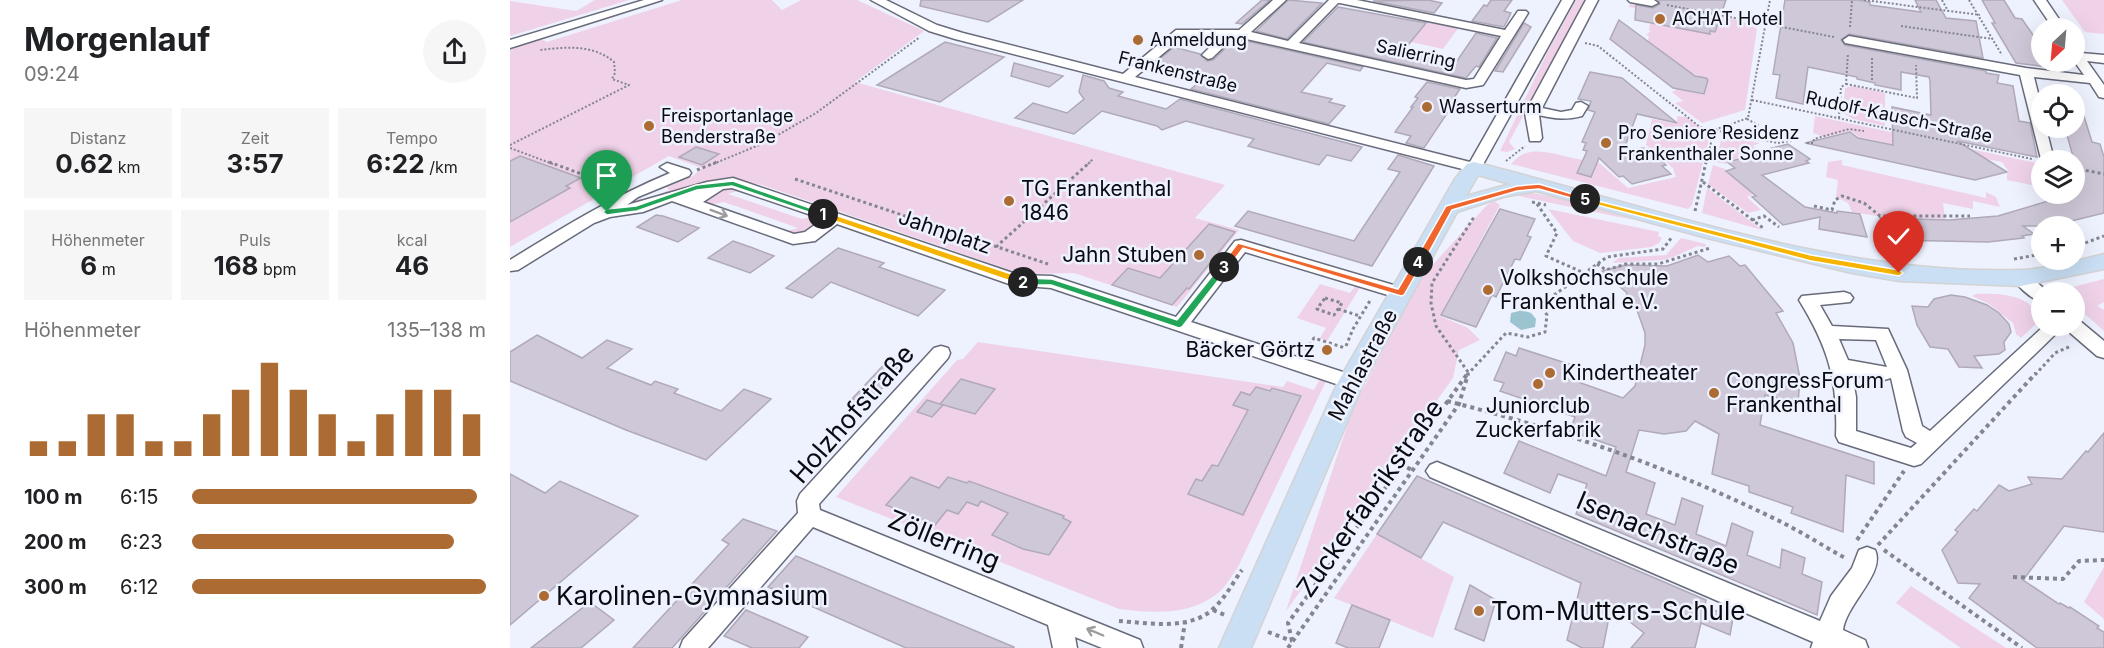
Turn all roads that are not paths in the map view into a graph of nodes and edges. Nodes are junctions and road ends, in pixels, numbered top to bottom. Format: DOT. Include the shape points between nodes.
graph roads {
  1 [pos="656,0"];
  2 [pos="877,0"];
  3 [pos="1280,0"];
  4 [pos="1335,0"];
  5 [pos="1340,0"];
  6 [pos="1568,0"];
  7 [pos="1592,0"];
  8 [pos="1634,0"];
  9 [pos="2040,0"];
  10 [pos="1657,2"];
  11 [pos="1522,13"];
  12 [pos="2052,18"];
  13 [pos="1237,34"];
  14 [pos="1508,34"];
  15 [pos="1850,40"];
  16 [pos="510,44"];
  17 [pos="1290,45"];
  18 [pos="1208,55"];
  19 [pos="2085,56"];
  20 [pos="2104,59"];
  21 [pos="2085,67"];
  22 [pos="2025,72"];
  23 [pos="1125,79"];
  24 [pos="2094,80"];
  25 [pos="2104,94"];
  26 [pos="1581,106"];
  27 [pos="1534,110"];
  28 [pos="1535,138"];
  29 [pos="2044,150"];
  30 [pos="667,167"];
  31 [pos="1474,168"];
  32 [pos="720,184"];
  33 [pos="1538,195"];
  34 [pos="672,196"];
  35 [pos="691,203"];
  36 [pos="1449,208"];
  37 [pos="607,212"];
  38 [pos="835,218"];
  39 [pos="2104,261"];
  40 [pos="512,266"];
  41 [pos="2021,278"];
  42 [pos="2031,287"];
  43 [pos="1401,293"];
  44 [pos="1844,298"];
  45 [pos="1179,325"];
  46 [pos="1828,332"];
  47 [pos="2044,336"];
  48 [pos="2085,336"];
  49 [pos="2104,351"];
  50 [pos="941,353"];
  51 [pos="1842,366"];
  52 [pos="1884,373"];
  53 [pos="1351,382"];
  54 [pos="1931,441"];
  55 [pos="1437,471"];
  56 [pos="809,516"];
  57 [pos="1872,551"];
  58 [pos="1058,617"];
  59 [pos="1827,643"];
  60 [pos="692,648"];
  61 [pos="1065,648"];
  62 [pos="1131,648"];
  63 [pos="1235,648"];
  64 [pos="1856,648"];
  1 -- 16 [label="street"];
  2 -- 23 [label="street, Frankenstraße" via="933,28"];
  3 -- 13 [label="street"];
  4 -- 17 [label="street"];
  5 -- 14 [label="street, Salierring"];
  6 -- 31 [label="street, Mahlastraße"];
  7 -- 27 [label="street"];
  8 -- 10 [label="street"];
  9 -- 12 [label="street"];
  11 -- 14 [label="street, Salierring"];
  13 -- 17 [label="street, Salierring"];
  13 -- 18 [label="street"];
  13 -- 23 [label="street, Salierring" via="1180,33"];
  14 -- 17 [label="street, Salierring" via="1478,82 1466,84"];
  15 -- 22 [label="street"];
  19 -- 20 [label="street"];
  21 -- 24 [label="street"];
  22 -- 24 [label="street"];
  22 -- 29 [label="street"];
  23 -- 31 [label="street, Frankenstraße"];
  24 -- 25 [label="street"];
  26 -- 27 [label="street" via="1577,113 1561,116"];
  27 -- 28 [label="street"];
  30 -- 37 [label="street, Jahnplatz" via="684,173 633,194"];
  31 -- 33 [label="main road"];
  31 -- 36 [label="main road, Mahlastraße"];
  32 -- 34 [label="street, Jahnplatz"];
  32 -- 35 [label="street"];
  32 -- 38 [label="street, Jahnplatz" via="733,183"];
  33 -- 36 [label="main road" via="1500,191"];
  33 -- 41 [label="main road" via="1852,266 1899,273"];
  34 -- 35 [label="street"];
  34 -- 37 [label="street, Jahnplatz" via="637,209"];
  35 -- 38 [label="street, one-way" via="792,239 809,237"];
  36 -- 43 [label="main road, Mahlastraße"];
  37 -- 40 [label="street, Jahnplatz"];
  38 -- 45 [label="street, Jahnplatz" via="1018,282 1052,282"];
  39 -- 41 [label="main road"];
  41 -- 42 [label="street"];
  43 -- 45 [label="street" via="1241,245"];
  43 -- 53 [label="main road, Mahlastraße"];
  44 -- 46 [label="street" via="1808,300"];
  45 -- 53 [label="street, Jahnplatz"];
  46 -- 51 [label="street"];
  46 -- 54 [label="street" via="1882,334 1896,360 1913,431"];
  47 -- 54 [label="street"];
  48 -- 49 [label="street"];
  50 -- 56 [label="street, Holzhofstraße" via="808,501"];
  51 -- 52 [label="street"];
  51 -- 54 [label="street" via="1846,436 1914,458"];
  53 -- 63 [label="main road, Mahlastraße"];
  55 -- 59 [label="street, Isenachstraße"];
  56 -- 58 [label="street, Zöllerring"];
  56 -- 60 [label="street, Holzhofstraße"];
  57 -- 59 [label="street" via="1864,571 1833,616"];
  58 -- 61 [label="street"];
  62 -- 58 [label="street, Zöllerring, one-way"];
  59 -- 64 [label="street, Isenachstraße"];
}
